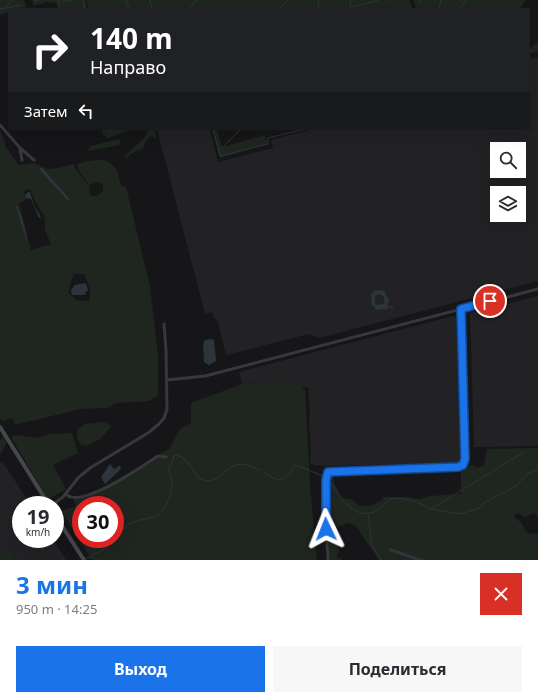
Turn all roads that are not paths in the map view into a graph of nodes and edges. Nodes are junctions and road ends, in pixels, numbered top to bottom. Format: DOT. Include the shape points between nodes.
graph roads {
  1 [pos="0,125"];
  2 [pos="20,148"];
  3 [pos="22,160"];
  4 [pos="34,160"];
  5 [pos="538,289"];
  6 [pos="461,309"];
  7 [pos="164,324"];
  8 [pos="167,380"];
  9 [pos="0,427"];
  10 [pos="166,457"];
  11 [pos="66,494"];
  12 [pos="43,496"];
  13 [pos="63,496"];
  14 [pos="64,529"];
  15 [pos="83,559"];
  16 [pos="328,560"];
  1 -- 2 [label="street"];
  2 -- 3 [label="street"];
  2 -- 4 [label="street"];
  5 -- 6 [label="street"];
  6 -- 8 [label="street" via="205,376"];
  6 -- 16 [label="street" via="465,459 463,465 328,472 325,520"];
  7 -- 8 [label="street"];
  8 -- 11 [label="street" via="167,409 162,422 90,468 78,478"];
  9 -- 12 [label="main road"];
  10 -- 11 [label="street" via="158,456 100,491 73,498"];
  11 -- 13 [label="street"];
  14 -- 15 [label="main road"];
}
